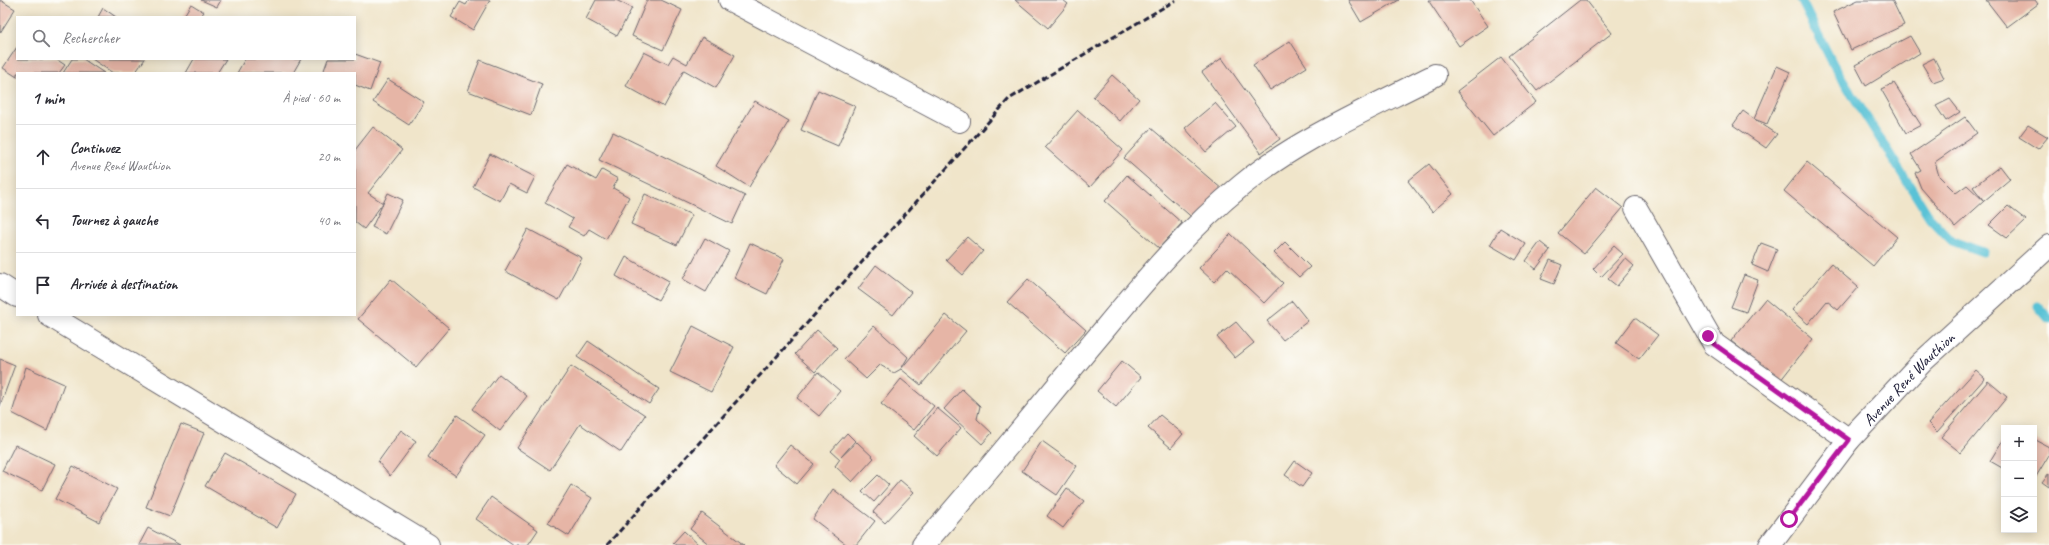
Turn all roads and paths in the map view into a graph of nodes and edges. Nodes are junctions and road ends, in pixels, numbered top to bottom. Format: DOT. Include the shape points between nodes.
graph roads {
  1 [pos="730,0"];
  2 [pos="1435,75"];
  3 [pos="959,121"];
  4 [pos="1636,208"];
  5 [pos="2049,246"];
  6 [pos="0,285"];
  7 [pos="16,295"];
  8 [pos="51,316"];
  9 [pos="1849,440"];
  10 [pos="428,545"];
  11 [pos="923,545"];
  12 [pos="1770,545"];
  1 -- 3 [label="street"];
  2 -- 11 [label="street" via="1324,132 1281,158 1243,184 1211,211 1141,285"];
  4 -- 9 [label="street" via="1714,344"];
  5 -- 9 [label="street, Avenue René Wauthion" via="1922,362"];
  6 -- 7 [label="street"];
  8 -- 10 [label="street"];
  9 -- 12 [label="street, Avenue René Wauthion"];
}
